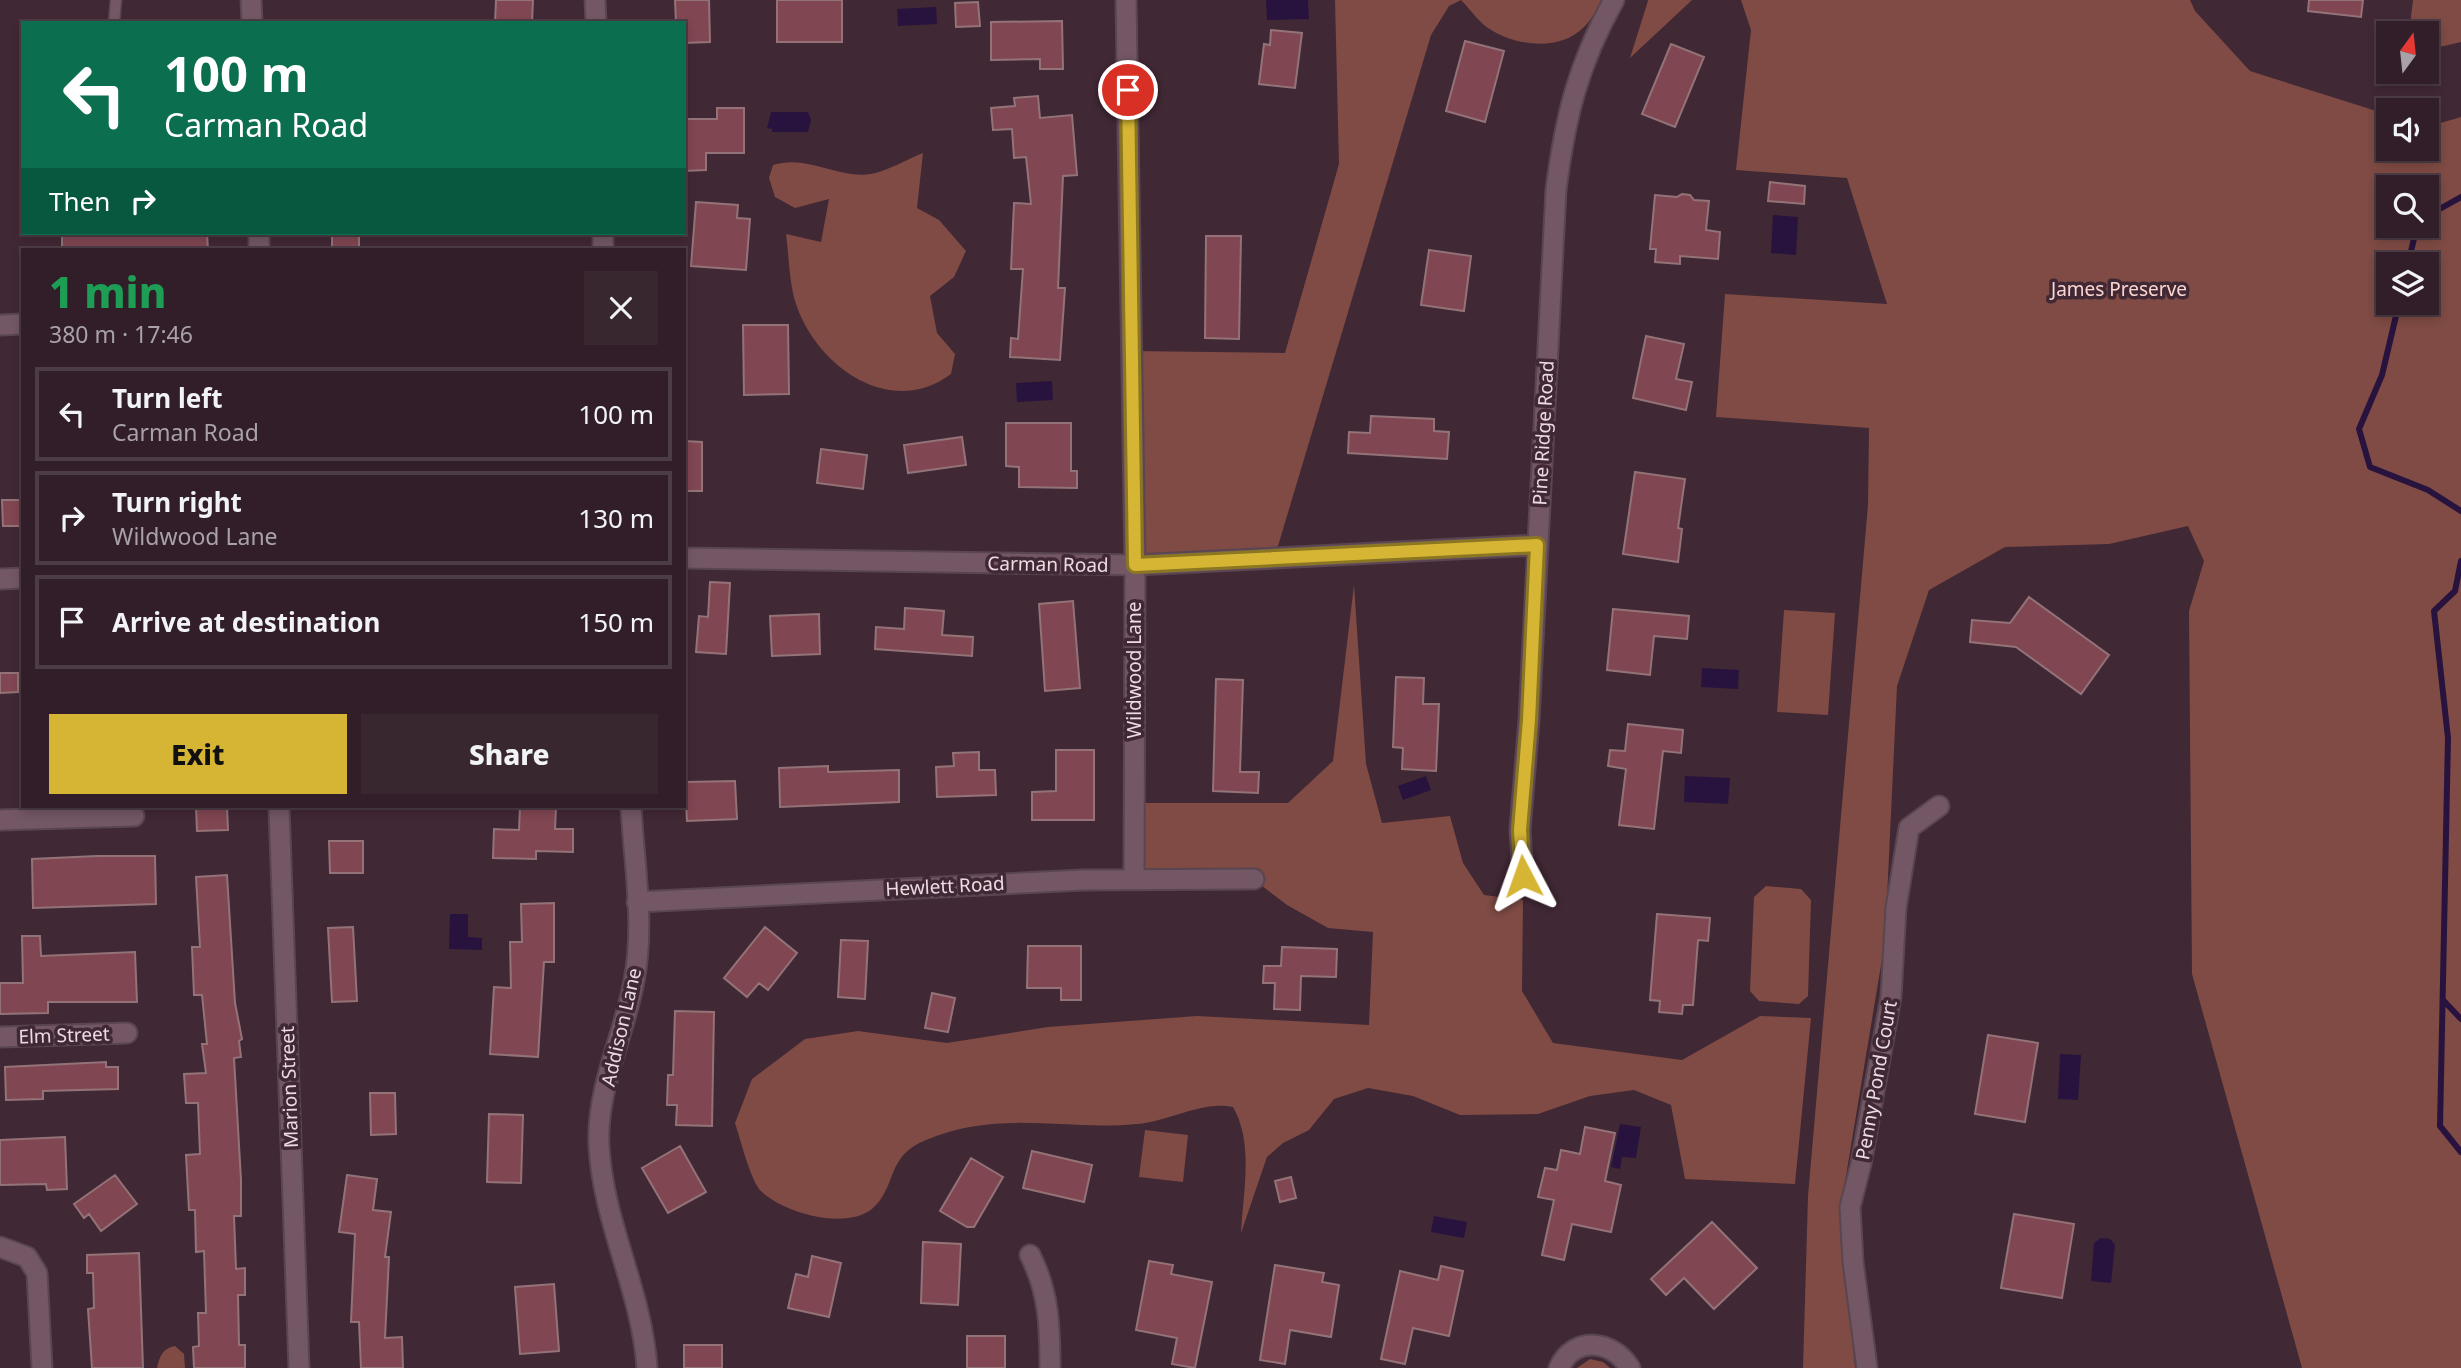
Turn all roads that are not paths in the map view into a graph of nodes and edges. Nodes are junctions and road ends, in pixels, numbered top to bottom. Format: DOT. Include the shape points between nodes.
graph roads {
  1 [pos="116,0"];
  2 [pos="251,0"];
  3 [pos="595,0"];
  4 [pos="1126,0"];
  5 [pos="1614,0"];
  6 [pos="114,21"];
  7 [pos="252,21"];
  8 [pos="596,21"];
  9 [pos="21,324"];
  10 [pos="0,325"];
  11 [pos="1537,545"];
  12 [pos="686,558"];
  13 [pos="1135,565"];
  14 [pos="21,578"];
  15 [pos="0,579"];
  16 [pos="1939,806"];
  17 [pos="279,808"];
  18 [pos="631,808"];
  19 [pos="134,816"];
  20 [pos="0,820"];
  21 [pos="1523,876"];
  22 [pos="1133,878"];
  23 [pos="1254,879"];
  24 [pos="637,902"];
  25 [pos="127,1033"];
  26 [pos="0,1037"];
  27 [pos="0,1247"];
  28 [pos="1030,1255"];
  29 [pos="42,1368"];
  30 [pos="299,1368"];
  31 [pos="648,1368"];
  32 [pos="1050,1368"];
  33 [pos="1559,1368"];
  34 [pos="1630,1368"];
  35 [pos="1867,1368"];
  1 -- 6 [label="lane"];
  2 -- 7 [label="street"];
  3 -- 8 [label="street"];
  4 -- 13 [label="street, Wildwood Lane"];
  5 -- 11 [label="street, Pine Ridge Road" via="1587,50 1564,124 1556,190"];
  9 -- 10 [label="street"];
  11 -- 13 [label="street, Carman Road"];
  11 -- 21 [label="street, Pine Ridge Road" via="1520,830"];
  12 -- 13 [label="street, Carman Road"];
  13 -- 22 [label="street, Wildwood Lane"];
  14 -- 15 [label="street"];
  16 -- 35 [label="street, Penny Pond Court" via="1909,828 1901,862 1891,997 1850,1207 1857,1308"];
  17 -- 30 [label="street, Marion Street"];
  18 -- 24 [label="street, Addison Lane"];
  19 -- 20 [label="street"];
  22 -- 23 [label="street, Hewlett Road"];
  22 -- 24 [label="street, Hewlett Road"];
  24 -- 31 [label="street, Addison Lane" via="634,982 608,1070 599,1144 605,1198 638,1303"];
  25 -- 26 [label="street, Elm Street"];
  27 -- 29 [label="street" via="27,1257 37,1273"];
  28 -- 32 [label="street" via="1047,1297"];
  33 -- 34 [label="street" via="1567,1355 1589,1345 1613,1349"];
}
